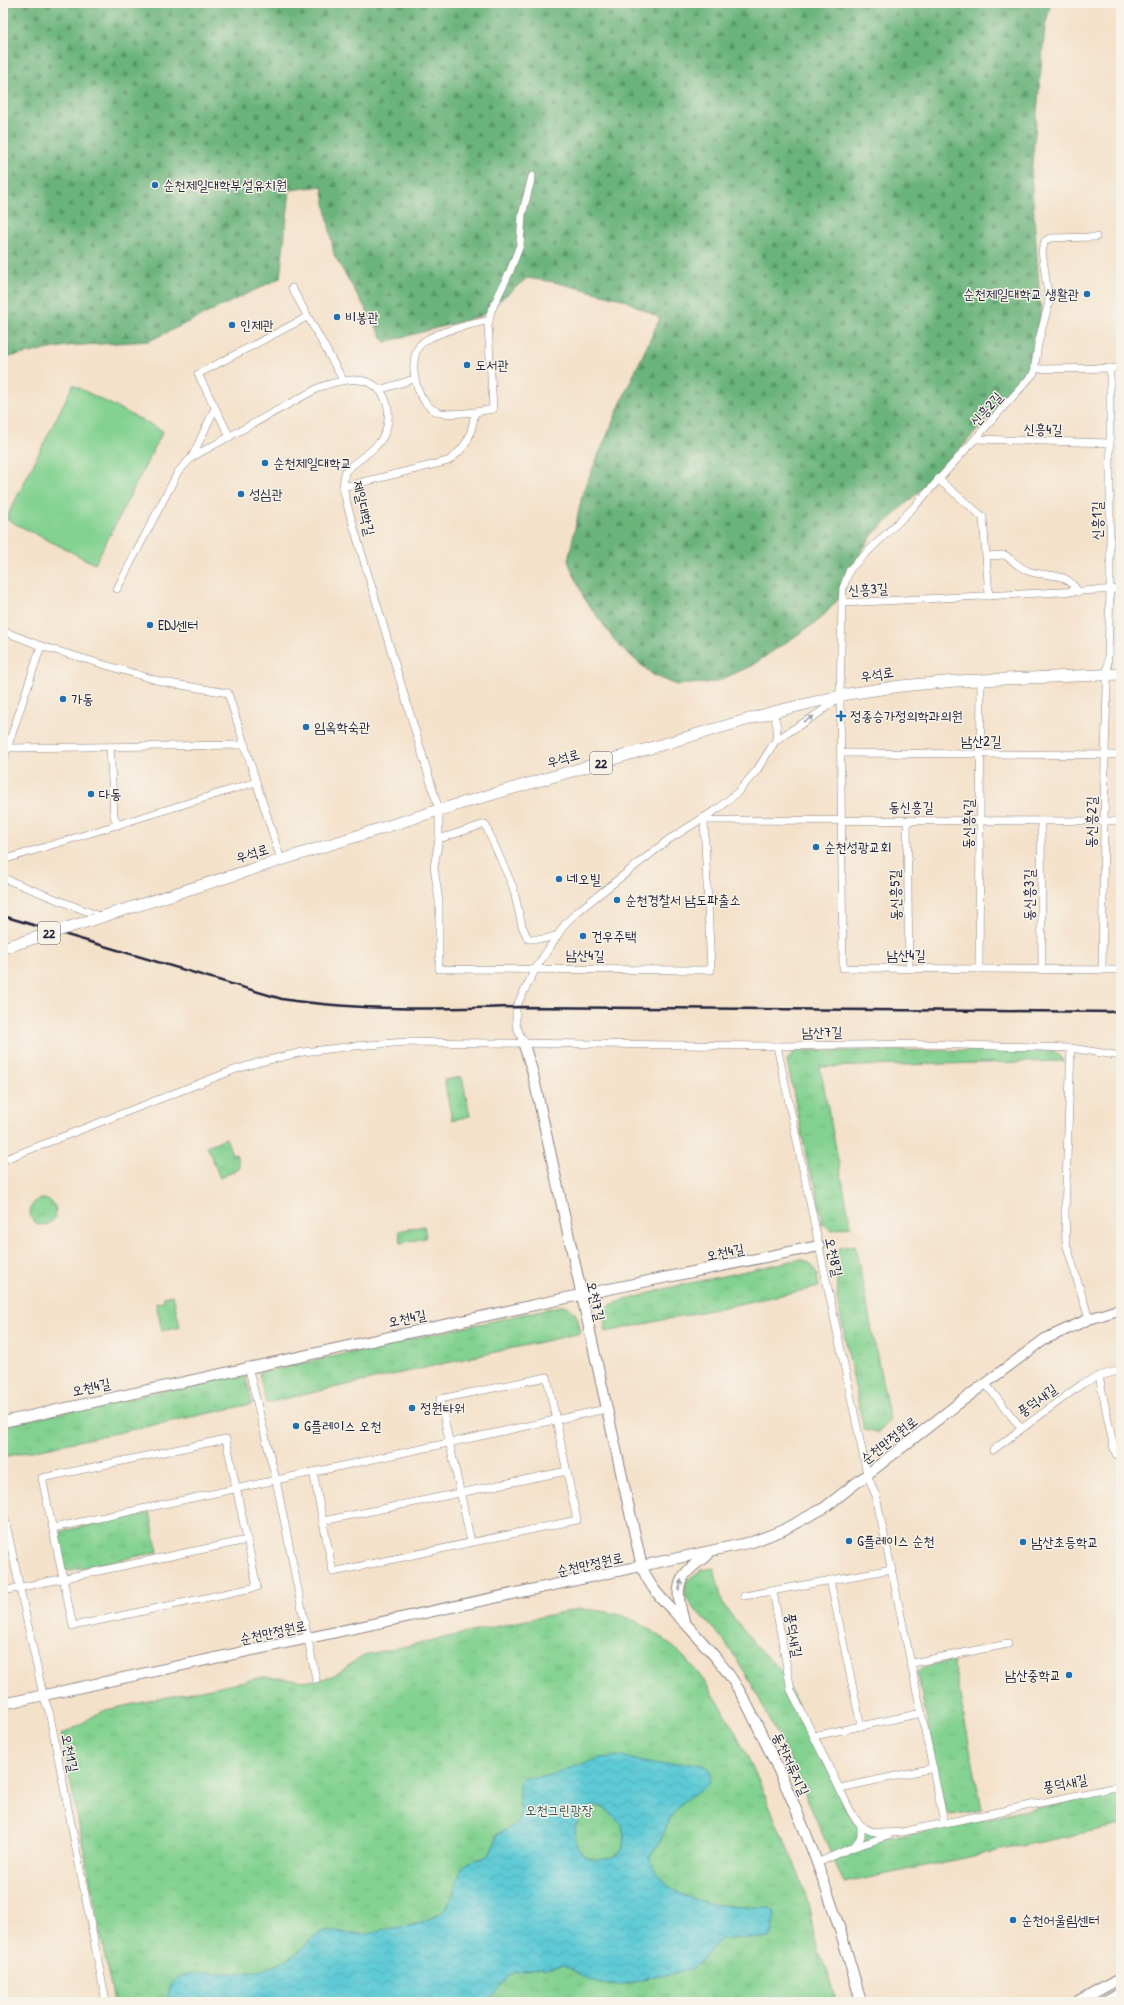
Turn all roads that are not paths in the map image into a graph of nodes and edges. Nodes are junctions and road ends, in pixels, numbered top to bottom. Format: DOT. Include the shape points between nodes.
graph roads {
  1 [pos="532,176"];
  2 [pos="1096,236"];
  3 [pos="292,288"];
  4 [pos="307,317"];
  5 [pos="489,320"];
  6 [pos="1110,368"];
  7 [pos="1121,368"];
  8 [pos="1036,369"];
  9 [pos="414,379"];
  10 [pos="343,380"];
  11 [pos="379,390"];
  12 [pos="215,408"];
  13 [pos="474,412"];
  14 [pos="230,438"];
  15 [pos="976,439"];
  16 [pos="1110,443"];
  17 [pos="192,458"];
  18 [pos="938,479"];
  19 [pos="343,487"];
  20 [pos="987,556"];
  21 [pos="117,589"];
  22 [pos="1121,589"];
  23 [pos="1110,590"];
  24 [pos="1078,592"];
  25 [pos="989,596"];
  26 [pos="842,603"];
  27 [pos="3,631"];
  28 [pos="41,646"];
  29 [pos="1121,674"];
  30 [pos="1108,675"];
  31 [pos="981,680"];
  32 [pos="840,696"];
  33 [pos="773,712"];
  34 [pos="776,740"];
  35 [pos="245,745"];
  36 [pos="110,747"];
  37 [pos="7,748"];
  38 [pos="841,753"];
  39 [pos="981,754"];
  40 [pos="1105,755"];
  41 [pos="1121,755"];
  42 [pos="3,761"];
  43 [pos="256,782"];
  44 [pos="439,810"];
  45 [pos="704,819"];
  46 [pos="841,820"];
  47 [pos="907,821"];
  48 [pos="981,821"];
  49 [pos="1041,821"];
  50 [pos="1104,821"];
  51 [pos="1121,821"];
  52 [pos="118,825"];
  53 [pos="439,839"];
  54 [pos="3,860"];
  55 [pos="281,860"];
  56 [pos="3,878"];
  57 [pos="98,918"];
  58 [pos="558,935"];
  59 [pos="3,948"];
  60 [pos="536,968"];
  61 [pos="909,968"];
  62 [pos="979,968"];
  63 [pos="1042,969"];
  64 [pos="1102,970"];
  65 [pos="1121,970"];
  66 [pos="523,1042"];
  67 [pos="777,1046"];
  68 [pos="1071,1048"];
  69 [pos="1121,1056"];
  70 [pos="3,1160"];
  71 [pos="819,1246"];
  72 [pos="580,1295"];
  73 [pos="1121,1309"];
  74 [pos="1090,1319"];
  75 [pos="248,1366"];
  76 [pos="1121,1370"];
  77 [pos="1099,1376"];
  78 [pos="985,1383"];
  79 [pos="606,1409"];
  80 [pos="556,1419"];
  81 [pos="3,1422"];
  82 [pos="1021,1428"];
  83 [pos="450,1442"];
  84 [pos="993,1450"];
  85 [pos="1121,1457"];
  86 [pos="567,1471"];
  87 [pos="313,1472"];
  88 [pos="867,1474"];
  89 [pos="276,1480"];
  90 [pos="236,1488"];
  91 [pos="460,1493"];
  92 [pos="3,1510"];
  93 [pos="323,1521"];
  94 [pos="52,1528"];
  95 [pos="247,1540"];
  96 [pos="471,1542"];
  97 [pos="714,1551"];
  98 [pos="642,1567"];
  99 [pos="892,1569"];
  100 [pos="63,1578"];
  101 [pos="830,1580"];
  102 [pos="19,1587"];
  103 [pos="3,1591"];
  104 [pos="773,1591"];
  105 [pos="744,1596"];
  106 [pos="685,1623"];
  107 [pos="307,1639"];
  108 [pos="1008,1644"];
  109 [pos="912,1664"];
  110 [pos="316,1679"];
  111 [pos="43,1696"];
  112 [pos="3,1704"];
  113 [pos="922,1712"];
  114 [pos="861,1726"];
  115 [pos="814,1736"];
  116 [pos="933,1768"];
  117 [pos="1121,1786"];
  118 [pos="840,1788"];
  119 [pos="944,1822"];
  120 [pos="861,1826"];
  121 [pos="902,1832"];
  122 [pos="854,1846"];
  123 [pos="818,1863"];
  124 [pos="1121,1978"];
  125 [pos="1121,1994"];
  126 [pos="106,2002"];
  127 [pos="861,2002"];
  128 [pos="1078,2002"];
  129 [pos="1105,2002"];
  1 -- 5 [label="street" via="522,215 520,245"];
  2 -- 8 [label="street" via="1050,238 1045,241 1042,251 1049,302 1038,344"];
  3 -- 4 [label="street"];
  4 -- 10 [label="street"];
  4 -- 12 [label="street" via="198,374"];
  5 -- 9 [label="street" via="429,338 420,345 415,354"];
  5 -- 13 [label="street" via="493,409"];
  6 -- 7 [label="street"];
  6 -- 8 [label="street"];
  6 -- 16 [label="street, 신흥1길"];
  8 -- 15 [label="street, 신흥2길"];
  9 -- 11 [label="street"];
  9 -- 13 [label="street" via="425,400 440,413"];
  10 -- 11 [label="street" via="365,381 374,384"];
  10 -- 14 [label="street" via="320,387"];
  11 -- 19 [label="street, 제일대학길" via="386,401 388,412 388,424 384,435 373,449 344,472"];
  12 -- 14 [label="street"];
  12 -- 17 [label="street"];
  13 -- 19 [label="street" via="471,435 457,455 448,461"];
  14 -- 17 [label="street"];
  15 -- 16 [label="street, 신흥4길"];
  15 -- 18 [label="street, 신흥2길"];
  16 -- 23 [label="street, 신흥1길"];
  17 -- 21 [label="street" via="178,472"];
  18 -- 20 [label="street" via="983,517"];
  18 -- 26 [label="street, 신흥2길" via="916,505 850,569"];
  19 -- 44 [label="street, 제일대학길"];
  20 -- 24 [label="street" via="1005,555 1019,567 1030,572 1068,580"];
  20 -- 25 [label="street"];
  22 -- 23 [label="street, 신흥3길"];
  23 -- 24 [label="street, 신흥3길"];
  23 -- 30 [label="street, 신흥1길"];
  24 -- 25 [label="street, 신흥3길"];
  25 -- 26 [label="street, 신흥3길"];
  26 -- 32 [label="street, 신흥3길"];
  27 -- 28 [label="street"];
  28 -- 35 [label="street" via="163,682 228,693"];
  28 -- 37 [label="street"];
  29 -- 30 [label="main road, 우석로 / 22"];
  30 -- 31 [label="main road, 우석로 / 22"];
  30 -- 40 [label="street, 동신흥2길"];
  31 -- 32 [label="main road, 우석로 / 22" via="901,686"];
  31 -- 39 [label="street, 동신흥4길"];
  32 -- 33 [label="main road, 우석로 / 22"];
  34 -- 32 [label="street, one-way" via="819,713"];
  32 -- 38 [label="street, 남산4길"];
  33 -- 34 [label="street" via="777,726"];
  33 -- 44 [label="main road, 우석로 / 22"];
  34 -- 45 [label="street" via="757,770 738,792"];
  35 -- 36 [label="street"];
  35 -- 43 [label="street"];
  36 -- 37 [label="street"];
  36 -- 52 [label="street" via="114,816"];
  37 -- 42 [label="street"];
  38 -- 39 [label="street, 남산2길"];
  38 -- 46 [label="street, 남산4길"];
  39 -- 40 [label="street, 남산2길"];
  39 -- 48 [label="street, 동신흥4길"];
  40 -- 41 [label="street, 남산2길"];
  40 -- 50 [label="street, 동신흥2길"];
  43 -- 52 [label="street"];
  43 -- 55 [label="street"];
  44 -- 53 [label="street, 제일대학길"];
  44 -- 55 [label="main road, 우석로 / 22"];
  45 -- 46 [label="street, 동신흥길"];
  45 -- 58 [label="street" via="668,840 588,904 565,924"];
  45 -- 60 [label="street, 남산4길" via="711,970"];
  46 -- 47 [label="street, 동신흥길"];
  46 -- 61 [label="street, 남산4길" via="843,968"];
  47 -- 48 [label="street, 동신흥길"];
  47 -- 61 [label="street, 동신흥5길"];
  48 -- 49 [label="street, 동신흥길"];
  48 -- 62 [label="street, 동신흥4길"];
  49 -- 50 [label="street, 동신흥길"];
  49 -- 63 [label="street, 동신흥3길"];
  50 -- 51 [label="street, 동신흥길"];
  50 -- 64 [label="street, 동신흥2길"];
  52 -- 54 [label="street"];
  53 -- 58 [label="street" via="485,824 513,887 522,926 528,939 544,939"];
  53 -- 60 [label="street, 남산4길" via="434,867 439,900 439,969"];
  55 -- 57 [label="main road, 우석로 / 22"];
  56 -- 57 [label="street"];
  57 -- 59 [label="main road, 22, bridge"];
  58 -- 60 [label="street"];
  60 -- 66 [label="street" via="516,1007 516,1025"];
  61 -- 62 [label="street, 남산4길"];
  62 -- 63 [label="street, 남산4길"];
  63 -- 64 [label="street, 남산4길"];
  64 -- 65 [label="street, 남산4길"];
  66 -- 67 [label="street, 남산7길"];
  66 -- 70 [label="street, 남산7길" via="407,1042 283,1056 234,1070"];
  66 -- 72 [label="main road, 오천7길" via="532,1070"];
  67 -- 68 [label="street, 남산7길" via="925,1044"];
  67 -- 71 [label="street, 오천8길"];
  68 -- 69 [label="street, 남산7길"];
  68 -- 74 [label="street" via="1066,1243"];
  71 -- 72 [label="main road, 오천4길"];
  71 -- 88 [label="street, 오천8길"];
  72 -- 75 [label="main road, 오천4길"];
  72 -- 79 [label="main road, 오천7길"];
  73 -- 74 [label="main road, 순천만정원로"];
  74 -- 78 [label="main road, 순천만정원로" via="1045,1339"];
  75 -- 81 [label="main road, 오천4길"];
  75 -- 89 [label="street"];
  76 -- 77 [label="street, 풍덕새길"];
  77 -- 82 [label="street, 풍덕새길" via="1082,1384"];
  77 -- 85 [label="street" via="1114,1449"];
  78 -- 82 [label="street"];
  78 -- 88 [label="main road, 순천만정원로"];
  79 -- 80 [label="street"];
  79 -- 98 [label="main road, 오천7길"];
  80 -- 83 [label="street"];
  80 -- 83 [label="street" via="547,1377 440,1399"];
  80 -- 86 [label="street"];
  82 -- 84 [label="street, 풍덕새길"];
  83 -- 87 [label="street"];
  83 -- 91 [label="street"];
  86 -- 91 [label="street"];
  86 -- 96 [label="street" via="577,1520"];
  87 -- 89 [label="street"];
  87 -- 93 [label="street"];
  88 -- 97 [label="main road, 순천만정원로" via="824,1508 788,1528 752,1542"];
  88 -- 99 [label="street" via="876,1496"];
  89 -- 90 [label="street"];
  89 -- 107 [label="street"];
  90 -- 94 [label="street"];
  90 -- 94 [label="street" via="226,1439 42,1478"];
  90 -- 95 [label="street"];
  91 -- 93 [label="street"];
  91 -- 96 [label="street"];
  92 -- 102 [label="street, 오천1길"];
  93 -- 96 [label="street" via="333,1572"];
  94 -- 100 [label="street"];
  95 -- 100 [label="street"];
  95 -- 100 [label="street" via="257,1587 73,1626"];
  97 -- 98 [label="main road, 순천만정원로"];
  106 -- 97 [label="main road, one-way" via="679,1604 683,1576 692,1565"];
  98 -- 106 [label="main road, 동천저류지길" via="657,1595"];
  98 -- 107 [label="main road, 순천만정원로"];
  99 -- 101 [label="street"];
  99 -- 109 [label="street"];
  100 -- 102 [label="street"];
  101 -- 104 [label="street"];
  101 -- 114 [label="street"];
  102 -- 103 [label="street"];
  102 -- 111 [label="street, 오천1길"];
  104 -- 105 [label="street"];
  104 -- 115 [label="street, 풍덕새길" via="791,1690"];
  106 -- 123 [label="main road, 동천저류지길" via="716,1658 740,1692 786,1784"];
  107 -- 110 [label="street"];
  107 -- 111 [label="main road, 순천만정원로"];
  108 -- 109 [label="street"];
  109 -- 113 [label="street"];
  111 -- 112 [label="main road, 순천만정원로"];
  111 -- 126 [label="street, 오천1길" via="49,1710"];
  113 -- 114 [label="street"];
  113 -- 116 [label="street"];
  114 -- 115 [label="street"];
  115 -- 118 [label="street, 풍덕새길"];
  116 -- 118 [label="street"];
  116 -- 119 [label="street"];
  117 -- 119 [label="street, 풍덕새길"];
  118 -- 120 [label="street, 풍덕새길"];
  119 -- 121 [label="street, 풍덕새길"];
  120 -- 121 [label="street, 풍덕새길" via="879,1833"];
  120 -- 122 [label="street" via="861,1837"];
  121 -- 122 [label="street"];
  122 -- 123 [label="street"];
  123 -- 127 [label="main road, 동천저류지길"];
  124 -- 128 [label="main road"];
  125 -- 129 [label="main road"];
}
